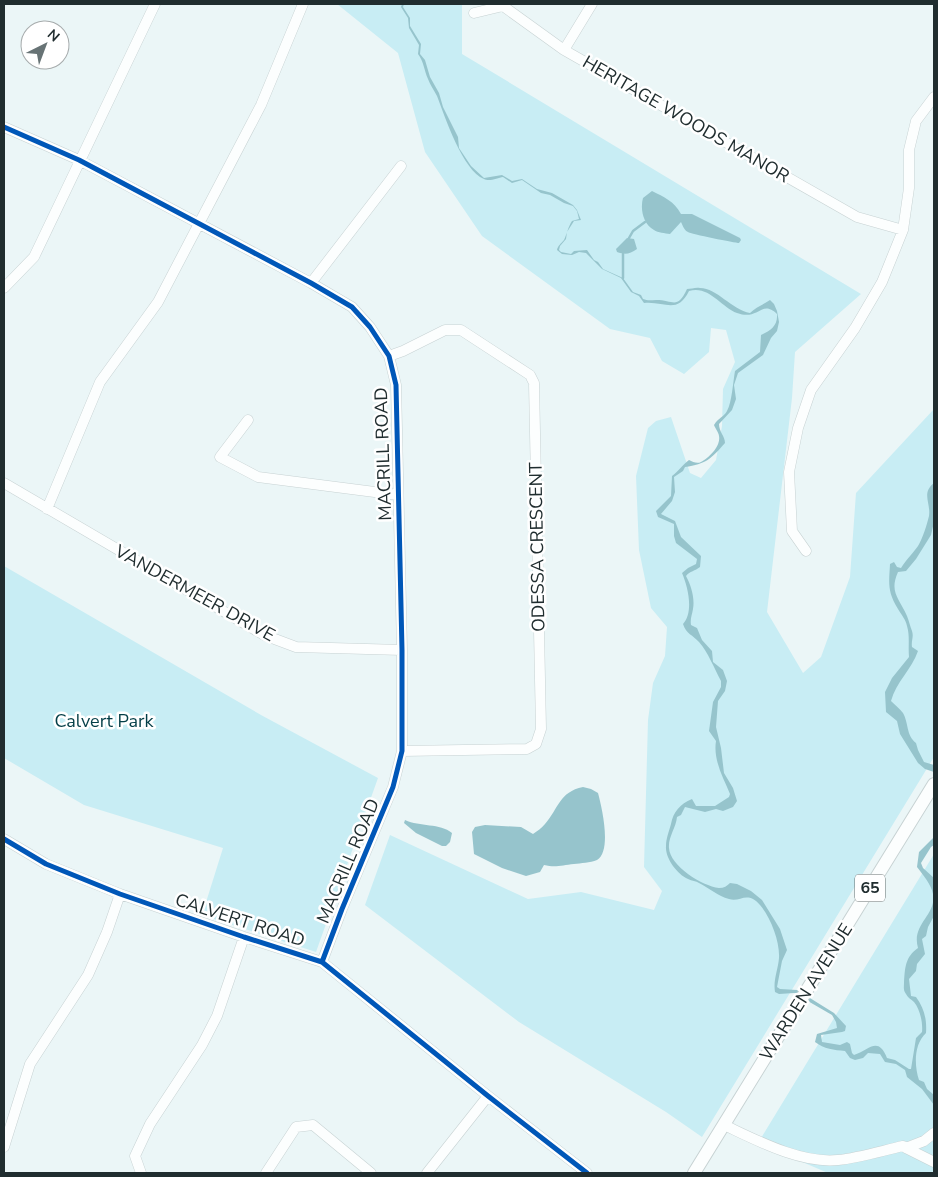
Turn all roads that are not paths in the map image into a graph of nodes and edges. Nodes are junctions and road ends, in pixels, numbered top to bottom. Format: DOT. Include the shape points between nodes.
graph roads {
  1 [pos="155,4"];
  2 [pos="304,4"];
  3 [pos="592,4"];
  4 [pos="474,14"];
  5 [pos="564,50"];
  6 [pos="934,97"];
  7 [pos="4,127"];
  8 [pos="79,160"];
  9 [pos="401,166"];
  10 [pos="200,224"];
  11 [pos="903,230"];
  12 [pos="311,284"];
  13 [pos="4,288"];
  14 [pos="389,356"];
  15 [pos="248,420"];
  16 [pos="4,482"];
  17 [pos="398,495"];
  18 [pos="46,508"];
  19 [pos="806,551"];
  20 [pos="402,650"];
  21 [pos="402,751"];
  22 [pos="934,784"];
  23 [pos="4,841"];
  24 [pos="120,894"];
  25 [pos="244,937"];
  26 [pos="322,962"];
  27 [pos="488,1096"];
  28 [pos="724,1125"];
  29 [pos="934,1133"];
  30 [pos="4,1148"];
  31 [pos="906,1148"];
  32 [pos="934,1162"];
  33 [pos="140,1173"];
  34 [pos="266,1173"];
  35 [pos="370,1173"];
  36 [pos="428,1173"];
  37 [pos="587,1173"];
  38 [pos="694,1173"];
  1 -- 8 [label="street"];
  2 -- 10 [label="street" via="261,105"];
  3 -- 5 [label="street"];
  4 -- 5 [label="street, HERITAGE WOODS MANOR" via="503,6"];
  5 -- 11 [label="street, HERITAGE WOODS MANOR" via="857,216"];
  6 -- 11 [label="street" via="916,121 909,150 909,188"];
  7 -- 8 [label="street, MACRILL ROAD"];
  8 -- 10 [label="street, MACRILL ROAD"];
  8 -- 13 [label="street" via="34,257"];
  9 -- 12 [label="street"];
  10 -- 12 [label="street, MACRILL ROAD"];
  10 -- 18 [label="street" via="158,302 100,382"];
  11 -- 19 [label="street" via="882,282 855,328 811,390 798,428 789,472 792,531"];
  12 -- 14 [label="street, MACRILL ROAD" via="352,307"];
  14 -- 17 [label="street, MACRILL ROAD" via="396,386"];
  14 -- 21 [label="street, ODESSA CRESCENT" via="445,330 461,330 530,375 534,383 541,729 536,744 527,749"];
  15 -- 17 [label="street" via="220,457 258,477"];
  16 -- 18 [label="street, VANDERMEER DRIVE"];
  17 -- 20 [label="street, MACRILL ROAD"];
  18 -- 20 [label="street, VANDERMEER DRIVE" via="264,635 296,647"];
  20 -- 21 [label="street, MACRILL ROAD"];
  21 -- 26 [label="street, MACRILL ROAD" via="393,787"];
  22 -- 28 [label="main road, WARDEN AVENUE / 65"];
  23 -- 24 [label="street, CALVERT ROAD" via="46,864"];
  24 -- 25 [label="street, CALVERT ROAD"];
  24 -- 30 [label="street" via="88,975 30,1064"];
  25 -- 26 [label="street, CALVERT ROAD"];
  25 -- 33 [label="street" via="217,1016 202,1045 150,1124 135,1156"];
  26 -- 27 [label="street, CALVERT ROAD"];
  27 -- 36 [label="street"];
  27 -- 37 [label="street, CALVERT ROAD"];
  28 -- 31 [label="street" via="798,1156 818,1159 837,1160"];
  28 -- 38 [label="main road, WARDEN AVENUE / 65"];
  29 -- 31 [label="street"];
  31 -- 32 [label="street"];
  34 -- 35 [label="street" via="296,1128 314,1125"];
}
